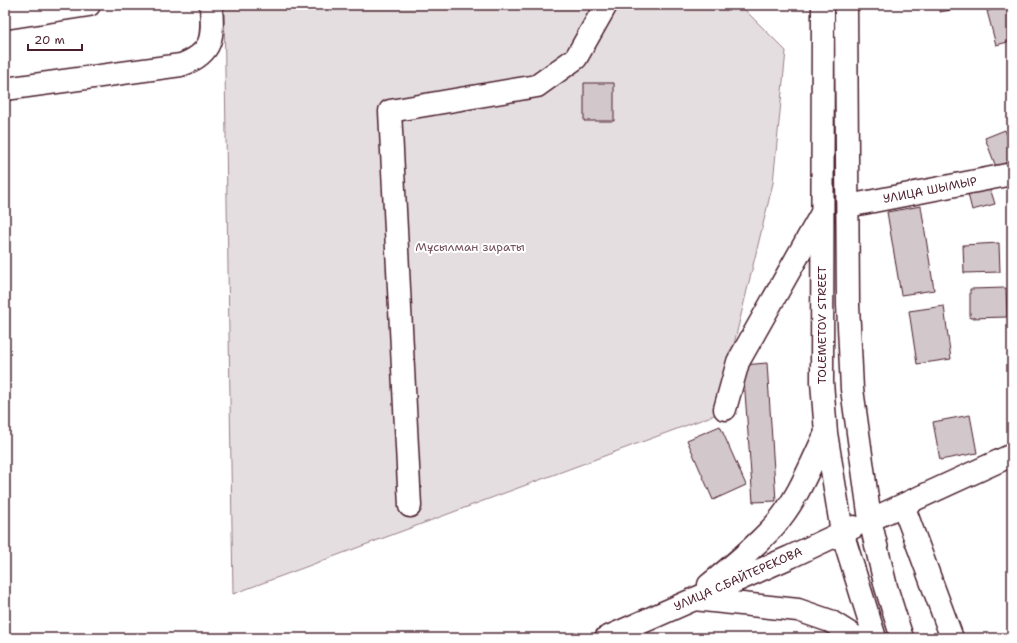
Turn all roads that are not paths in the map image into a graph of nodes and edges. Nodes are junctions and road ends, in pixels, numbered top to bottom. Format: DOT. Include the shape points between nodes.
graph roads {
  1 [pos="88,5"];
  2 [pos="211,5"];
  3 [pos="606,5"];
  4 [pos="823,5"];
  5 [pos="846,5"];
  6 [pos="5,18"];
  7 [pos="5,90"];
  8 [pos="1012,174"];
  9 [pos="848,206"];
  10 [pos="822,213"];
  11 [pos="725,409"];
  12 [pos="826,433"];
  13 [pos="1012,455"];
  14 [pos="903,505"];
  15 [pos="410,506"];
  16 [pos="870,520"];
  17 [pos="842,532"];
  18 [pos="693,599"];
  19 [pos="606,638"];
  20 [pos="857,638"];
  21 [pos="875,638"];
  22 [pos="902,638"];
  23 [pos="952,638"];
  1 -- 6 [label="main road"];
  2 -- 7 [label="main road" via="213,27 210,43 205,52 181,65"];
  3 -- 15 [label="main road" via="576,58 536,86 390,110"];
  4 -- 10 [label="main road, TOLEMETOV STREET"];
  5 -- 9 [label="main road"];
  8 -- 9 [label="main road, УЛИЦА ШЫМЫР"];
  9 -- 16 [label="main road" via="848,305 852,389"];
  10 -- 11 [label="main road" via="738,362"];
  10 -- 12 [label="main road, TOLEMETOV STREET" via="822,382"];
  12 -- 17 [label="main road, TOLEMETOV STREET"];
  12 -- 18 [label="main road" via="802,484 776,524"];
  13 -- 14 [label="main road, УЛИЦА С.БАЙТЕРЕКОВА"];
  14 -- 16 [label="main road, УЛИЦА С.БАЙТЕРЕКОВА"];
  14 -- 23 [label="main road"];
  16 -- 17 [label="main road, УЛИЦА С.БАЙТЕРЕКОВА"];
  16 -- 22 [label="main road" via="886,587"];
  17 -- 18 [label="main road, УЛИЦА С.БАЙТЕРЕКОВА"];
  17 -- 21 [label="main road, TOLEMETOV STREET"];
  18 -- 19 [label="main road, УЛИЦА С.БАЙТЕРЕКОВА"];
  18 -- 20 [label="main road" via="798,610 830,620"];
}
